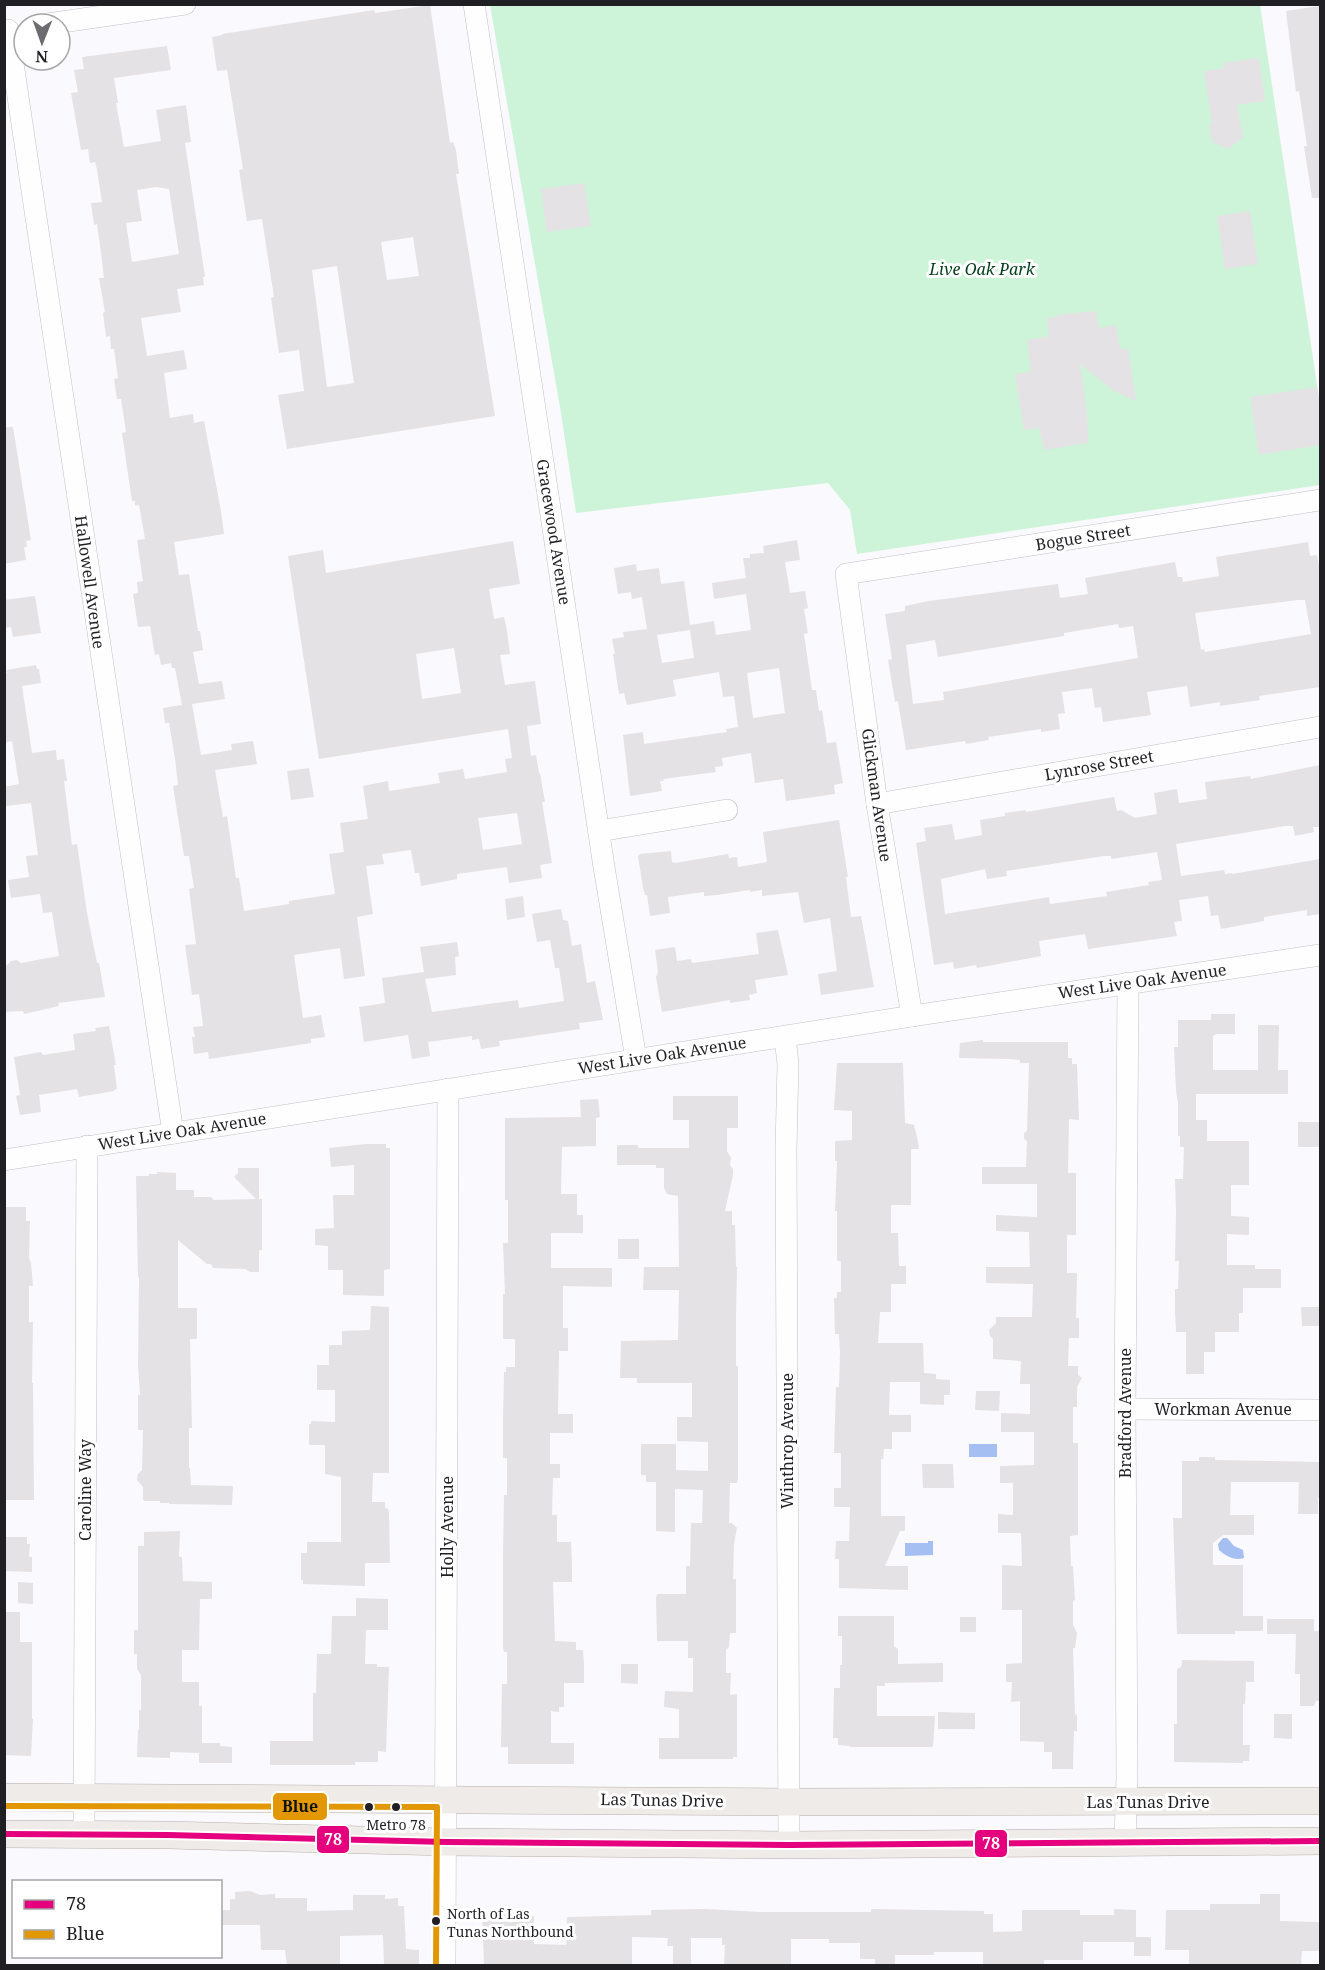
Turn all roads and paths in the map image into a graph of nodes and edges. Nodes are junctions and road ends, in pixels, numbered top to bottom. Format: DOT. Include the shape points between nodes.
graph roads {
  1 [pos="185,4"];
  2 [pos="474,4"];
  3 [pos="72,20"];
  4 [pos="18,72"];
  5 [pos="1320,500"];
  6 [pos="846,574"];
  7 [pos="1320,727"];
  8 [pos="877,804"];
  9 [pos="727,810"];
  10 [pos="599,831"];
  11 [pos="1320,955"];
  12 [pos="1128,983"];
  13 [pos="912,1016"];
  14 [pos="785,1037"];
  15 [pos="636,1059"];
  16 [pos="448,1089"];
  17 [pos="173,1133"];
  18 [pos="87,1146"];
  19 [pos="4,1160"];
  20 [pos="1125,1408"];
  21 [pos="1320,1410"];
  22 [pos="4,1797"];
  23 [pos="84,1797"];
  24 [pos="446,1798"];
  25 [pos="1320,1801"];
  26 [pos="789,1802"];
  27 [pos="1125,1802"];
  28 [pos="4,1834"];
  29 [pos="84,1834"];
  30 [pos="1320,1841"];
  31 [pos="446,1842"];
  32 [pos="1125,1842"];
  33 [pos="789,1845"];
  34 [pos="445,1965"];
  1 -- 3 [label="street"];
  2 -- 10 [label="street, Gracewood Avenue"];
  4 -- 17 [label="street, Hallowell Avenue"];
  5 -- 6 [label="street, Bogue Street"];
  6 -- 8 [label="street, Glickman Avenue"];
  7 -- 8 [label="street, Lynrose Street"];
  8 -- 13 [label="street, Glickman Avenue"];
  9 -- 10 [label="street"];
  10 -- 15 [label="street, Gracewood Avenue"];
  11 -- 12 [label="street, West Live Oak Avenue"];
  12 -- 13 [label="street, West Live Oak Avenue"];
  12 -- 20 [label="street, Bradford Avenue"];
  13 -- 14 [label="street, West Live Oak Avenue"];
  14 -- 15 [label="street, West Live Oak Avenue"];
  14 -- 26 [label="street, Winthrop Avenue"];
  15 -- 16 [label="street, West Live Oak Avenue"];
  16 -- 17 [label="street, West Live Oak Avenue"];
  16 -- 24 [label="street, Holly Avenue"];
  17 -- 18 [label="street, West Live Oak Avenue"];
  18 -- 19 [label="street, West Live Oak Avenue"];
  18 -- 23 [label="street, Caroline Way"];
  20 -- 21 [label="street, Workman Avenue"];
  20 -- 27 [label="street, Bradford Avenue"];
  22 -- 23 [label="main road, Las Tunas Drive"];
  23 -- 24 [label="main road, Las Tunas Drive"];
  23 -- 29 [label="street, Caroline Way"];
  24 -- 26 [label="main road, Las Tunas Drive"];
  24 -- 31 [label="street, Holly Avenue"];
  25 -- 27 [label="main road, Las Tunas Drive"];
  26 -- 27 [label="main road, Las Tunas Drive"];
  26 -- 33 [label="street, Winthrop Avenue"];
  27 -- 32 [label="street, Bradford Avenue"];
  28 -- 29 [label="main road"];
  29 -- 31 [label="main road"];
  30 -- 32 [label="main road"];
  31 -- 33 [label="main road"];
  31 -- 34 [label="street, Holly Avenue"];
  32 -- 33 [label="main road"];
}
